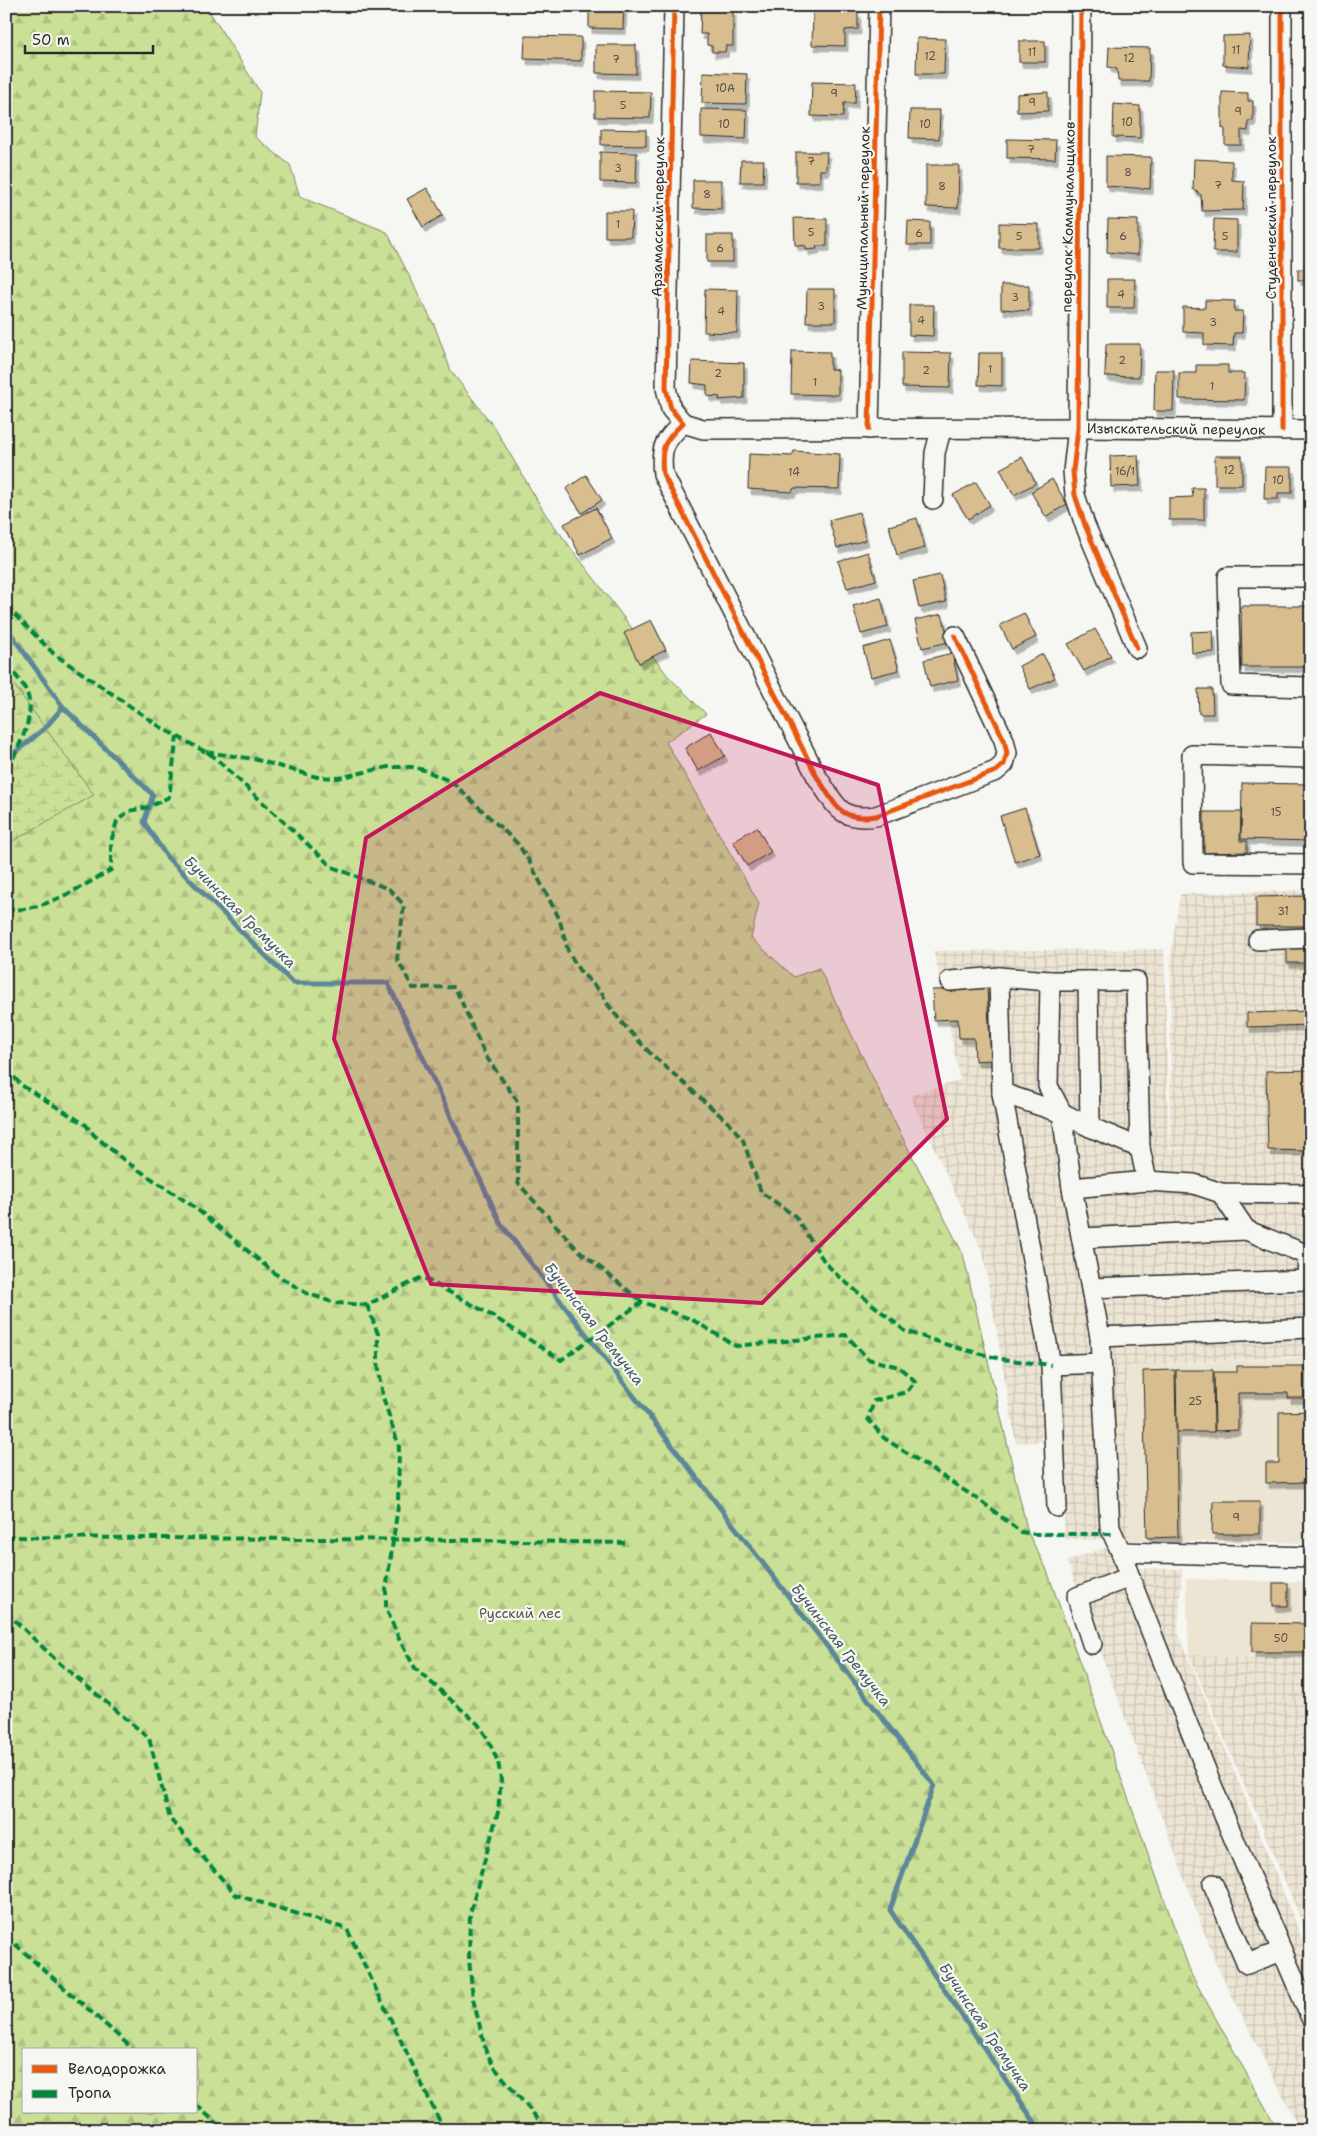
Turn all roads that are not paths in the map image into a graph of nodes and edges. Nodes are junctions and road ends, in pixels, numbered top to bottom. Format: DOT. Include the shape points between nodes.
graph roads {
  1 [pos="674,6"];
  2 [pos="879,6"];
  3 [pos="1081,6"];
  4 [pos="1282,6"];
  5 [pos="683,423"];
  6 [pos="1078,428"];
  7 [pos="869,429"];
  8 [pos="941,430"];
  9 [pos="1282,430"];
  10 [pos="1311,430"];
  11 [pos="933,499"];
  12 [pos="1311,577"];
  13 [pos="955,636"];
  14 [pos="1138,648"];
  15 [pos="1311,687"];
  16 [pos="1311,758"];
  17 [pos="1311,864"];
  18 [pos="1311,938"];
  19 [pos="1258,940"];
  20 [pos="1000,978"];
  21 [pos="950,981"];
  22 [pos="1088,981"];
  23 [pos="1050,982"];
  24 [pos="1002,1093"];
  25 [pos="1062,1113"];
  26 [pos="1090,1127"];
  27 [pos="1140,1148"];
  28 [pos="1147,1181"];
  29 [pos="1072,1188"];
  30 [pos="1221,1193"];
  31 [pos="1311,1194"];
  32 [pos="1246,1230"];
  33 [pos="1082,1238"];
  34 [pos="1309,1254"];
  35 [pos="1091,1288"];
  36 [pos="1311,1328"];
  37 [pos="1100,1337"];
  38 [pos="1101,1363"];
  39 [pos="1051,1365"];
  40 [pos="1057,1507"];
  41 [pos="1121,1552"];
  42 [pos="1311,1557"];
  43 [pos="1130,1577"];
  44 [pos="1092,1644"];
  45 [pos="1213,1884"];
  46 [pos="1282,1951"];
  47 [pos="1311,2018"];
  1 -- 5 [label="street, Арзамасский переулок" via="666,388 671,409"];
  2 -- 7 [label="street, Муниципальный переулок"];
  3 -- 6 [label="street, переулок Коммунальщиков"];
  4 -- 9 [label="street, Студенческий переулок"];
  5 -- 7 [label="street, Изыскательский переулок" via="703,429"];
  5 -- 13 [label="street" via="667,438 662,449 663,474 817,777 842,813 859,819 876,816 996,771 1004,764 1007,753 1004,740"];
  6 -- 8 [label="street, Изыскательский переулок"];
  6 -- 9 [label="street, Изыскательский переулок"];
  6 -- 14 [label="street, переулок Коммунальщиков" via="1073,471 1075,495"];
  7 -- 8 [label="street, Изыскательский переулок"];
  8 -- 11 [label="street" via="935,453"];
  9 -- 10 [label="street, Изыскательский переулок"];
  12 -- 15 [label="street" via="1228,577 1231,685"];
  16 -- 17 [label="street" via="1192,755 1193,863"];
  18 -- 19 [label="street"];
  20 -- 21 [label="street"];
  20 -- 23 [label="street"];
  20 -- 24 [label="street"];
  22 -- 23 [label="street"];
  22 -- 26 [label="street"];
  22 -- 27 [label="street" via="1136,981"];
  23 -- 25 [label="street" via="1048,1086"];
  24 -- 25 [label="street"];
  24 -- 39 [label="street"];
  25 -- 26 [label="street"];
  25 -- 29 [label="street"];
  26 -- 27 [label="street"];
  27 -- 28 [label="street"];
  28 -- 29 [label="street"];
  28 -- 30 [label="street" via="1194,1184"];
  29 -- 33 [label="street"];
  30 -- 31 [label="street"];
  30 -- 32 [label="street"];
  32 -- 33 [label="street"];
  32 -- 34 [label="street"];
  33 -- 35 [label="street"];
  34 -- 35 [label="street" via="1307,1280"];
  35 -- 37 [label="street"];
  36 -- 37 [label="street"];
  37 -- 38 [label="street"];
  38 -- 39 [label="street"];
  38 -- 41 [label="street" via="1110,1528"];
  39 -- 40 [label="street"];
  41 -- 42 [label="street"];
  41 -- 43 [label="street"];
  43 -- 44 [label="street" via="1077,1597"];
  43 -- 46 [label="street" via="1225,1818"];
  45 -- 46 [label="street" via="1247,1964"];
  46 -- 47 [label="street"];
}
